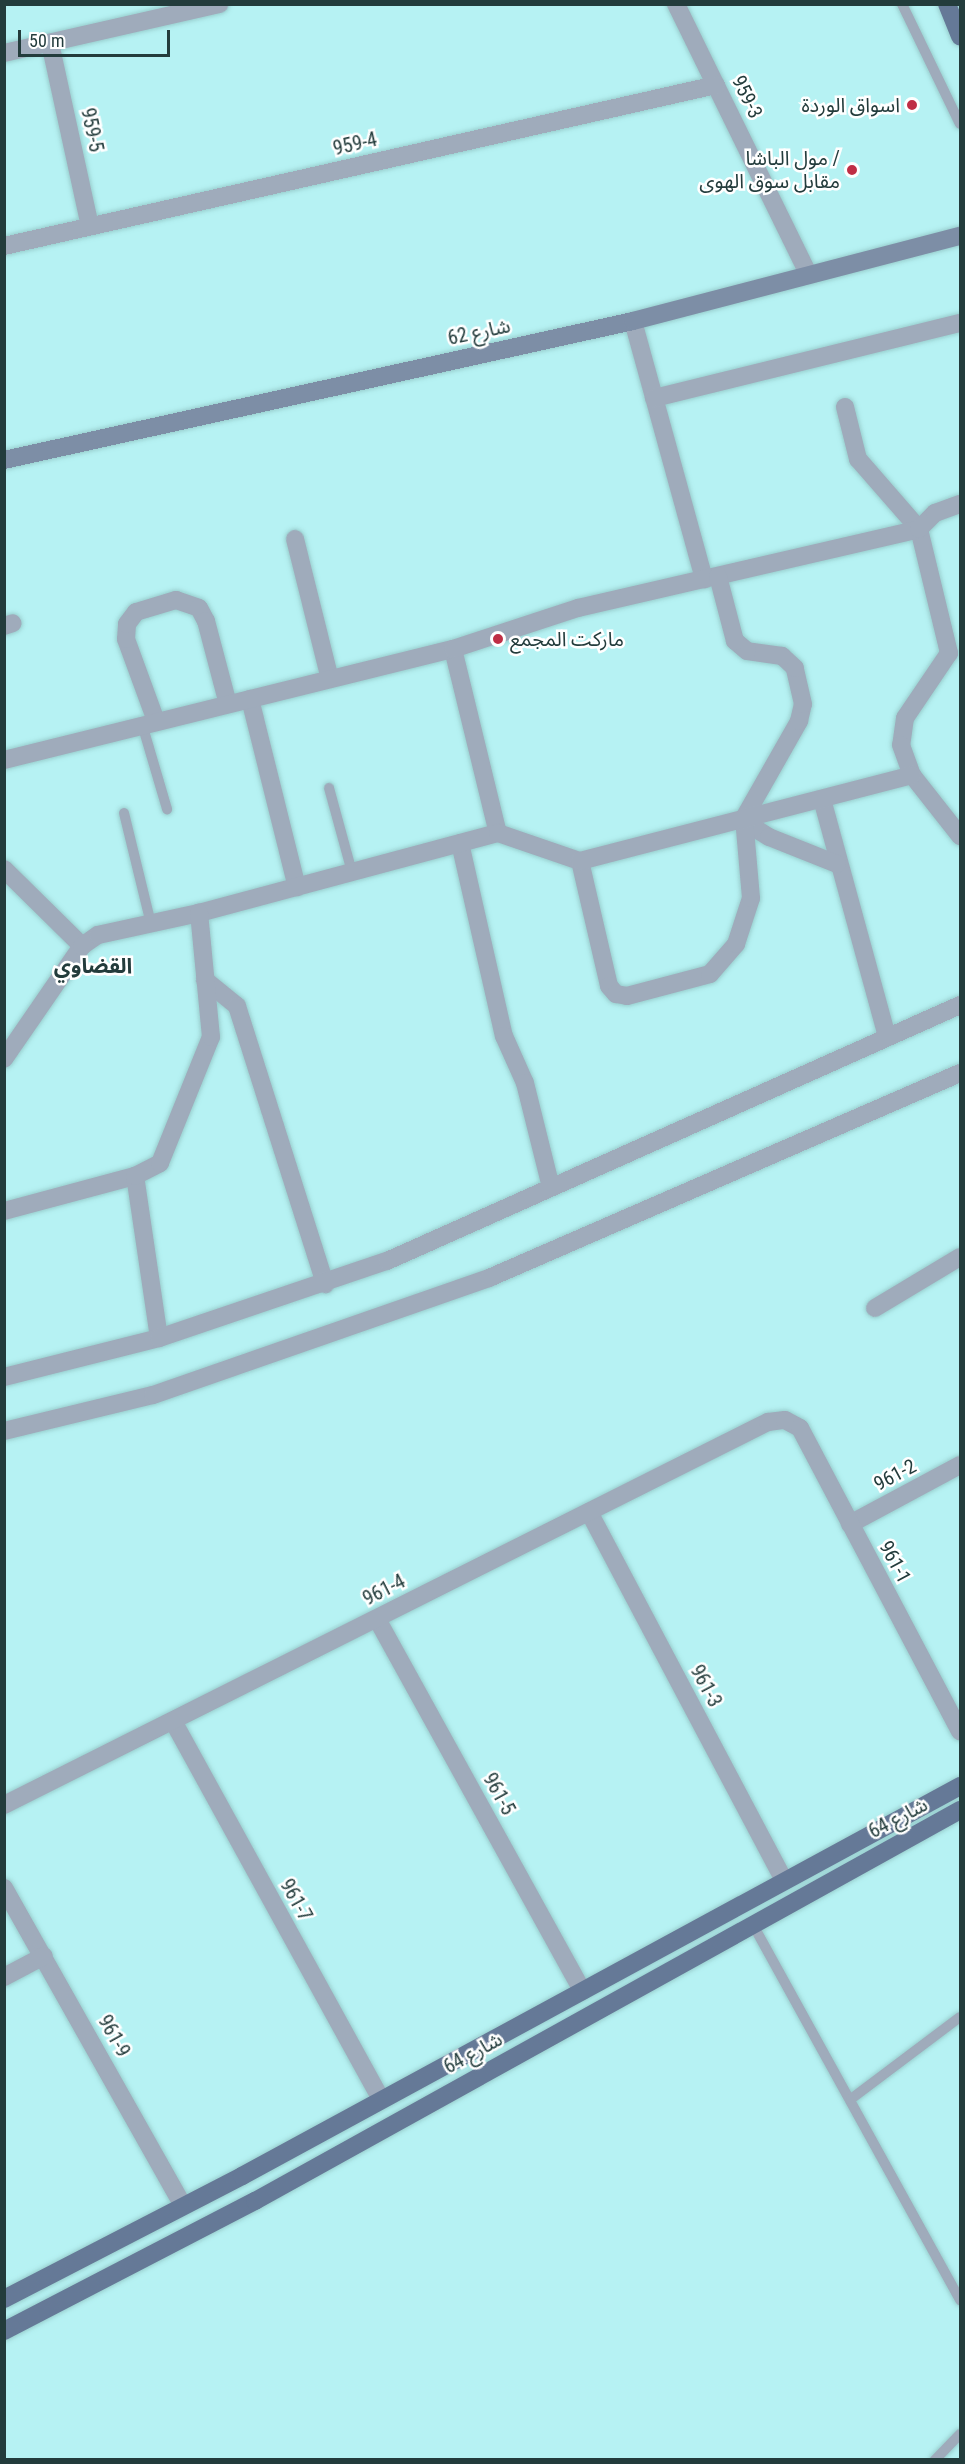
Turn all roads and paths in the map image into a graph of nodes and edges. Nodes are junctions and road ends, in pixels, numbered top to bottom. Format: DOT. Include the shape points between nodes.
graph roads {
  1 [pos="220,4"];
  2 [pos="676,4"];
  3 [pos="902,4"];
  4 [pos="946,4"];
  5 [pos="960,37"];
  6 [pos="50,43"];
  7 [pos="4,54"];
  8 [pos="716,85"];
  9 [pos="960,124"];
  10 [pos="90,226"];
  11 [pos="960,236"];
  12 [pos="4,246"];
  13 [pos="808,274"];
  14 [pos="633,321"];
  15 [pos="960,323"];
  16 [pos="654,398"];
  17 [pos="845,407"];
  18 [pos="4,460"];
  19 [pos="960,504"];
  20 [pos="919,529"];
  21 [pos="295,539"];
  22 [pos="711,577"];
  23 [pos="453,649"];
  24 [pos="955,653"];
  25 [pos="330,679"];
  26 [pos="249,699"];
  27 [pos="228,704"];
  28 [pos="149,723"];
  29 [pos="4,760"];
  30 [pos="912,775"];
  31 [pos="329,788"];
  32 [pos="822,800"];
  33 [pos="167,809"];
  34 [pos="124,813"];
  35 [pos="745,820"];
  36 [pos="498,833"];
  37 [pos="960,836"];
  38 [pos="460,843"];
  39 [pos="580,861"];
  40 [pos="837,864"];
  41 [pos="4,869"];
  42 [pos="352,872"];
  43 [pos="297,887"];
  44 [pos="199,913"];
  45 [pos="151,924"];
  46 [pos="82,946"];
  47 [pos="206,980"];
  48 [pos="960,1005"];
  49 [pos="887,1037"];
  50 [pos="4,1059"];
  51 [pos="960,1073"];
  52 [pos="135,1176"];
  53 [pos="551,1188"];
  54 [pos="4,1211"];
  55 [pos="960,1257"];
  56 [pos="326,1284"];
  57 [pos="875,1308"];
  58 [pos="159,1338"];
  59 [pos="4,1377"];
  60 [pos="785,1420"];
  61 [pos="4,1431"];
  62 [pos="960,1466"];
  63 [pos="589,1512"];
  64 [pos="850,1524"];
  65 [pos="377,1619"];
  66 [pos="173,1721"];
  67 [pos="960,1731"];
  68 [pos="960,1786"];
  69 [pos="4,1805"];
  70 [pos="960,1810"];
  71 [pos="784,1881"];
  72 [pos="4,1888"];
  73 [pos="752,1923"];
  74 [pos="44,1956"];
  75 [pos="4,1977"];
  76 [pos="582,1991"];
  77 [pos="960,2017"];
  78 [pos="851,2099"];
  79 [pos="381,2100"];
  80 [pos="183,2206"];
  81 [pos="4,2299"];
  82 [pos="960,2300"];
  83 [pos="4,2331"];
  84 [pos="960,2434"];
  85 [pos="935,2460"];
  1 -- 6 [label="street"];
  2 -- 8 [label="street, 959-3"];
  3 -- 9 [label="lane"];
  4 -- 5 [label="main road"];
  6 -- 7 [label="street"];
  6 -- 10 [label="street, 959-5"];
  8 -- 10 [label="street, 959-4"];
  8 -- 13 [label="street, 959-3"];
  10 -- 12 [label="street, 959-4"];
  11 -- 13 [label="street, شارع 62"];
  13 -- 14 [label="street, شارع 62"];
  14 -- 16 [label="street"];
  14 -- 18 [label="street, شارع 62"];
  15 -- 16 [label="street"];
  16 -- 22 [label="street"];
  17 -- 20 [label="street" via="858,459"];
  19 -- 20 [label="street" via="935,513"];
  20 -- 22 [label="street"];
  20 -- 24 [label="street"];
  21 -- 25 [label="street"];
  22 -- 23 [label="street" via="578,608"];
  22 -- 35 [label="street" via="735,641 747,651 782,656 795,668 803,704 799,722"];
  23 -- 25 [label="street"];
  23 -- 36 [label="street"];
  24 -- 30 [label="street" via="900,730"];
  25 -- 26 [label="street"];
  26 -- 27 [label="street"];
  26 -- 43 [label="street"];
  27 -- 28 [label="street"];
  27 -- 28 [label="street" via="206,621 199,608 176,600 136,612 127,624 126,639"];
  28 -- 29 [label="street"];
  28 -- 33 [label="lane"];
  30 -- 32 [label="street"];
  30 -- 37 [label="street"];
  31 -- 42 [label="lane"];
  32 -- 35 [label="street"];
  32 -- 40 [label="street"];
  34 -- 45 [label="lane"];
  35 -- 39 [label="street"];
  35 -- 39 [label="street" via="751,898 735,944 711,974 627,996 616,994 609,986"];
  35 -- 40 [label="street" via="769,837"];
  36 -- 38 [label="street"];
  36 -- 39 [label="street"];
  38 -- 42 [label="street"];
  38 -- 53 [label="street" via="504,1036 525,1083"];
  40 -- 49 [label="street"];
  41 -- 46 [label="street"];
  42 -- 43 [label="street"];
  43 -- 44 [label="street"];
  44 -- 45 [label="street"];
  44 -- 47 [label="street"];
  45 -- 46 [label="street" via="98,935"];
  46 -- 50 [label="street"];
  47 -- 52 [label="street" via="211,1037 160,1163"];
  47 -- 56 [label="street" via="237,1006"];
  48 -- 49 [label="street"];
  49 -- 53 [label="street"];
  51 -- 61 [label="street" via="489,1278 153,1395"];
  52 -- 54 [label="street"];
  52 -- 58 [label="street"];
  53 -- 56 [label="street"];
  55 -- 57 [label="street"];
  56 -- 58 [label="street"];
  58 -- 59 [label="street"];
  60 -- 63 [label="street, 961-4" via="768,1422"];
  60 -- 64 [label="street, 961-1" via="800,1428"];
  62 -- 64 [label="street, 961-2"];
  63 -- 65 [label="street, 961-4"];
  63 -- 71 [label="street, 961-3"];
  64 -- 67 [label="street, 961-1"];
  65 -- 66 [label="street, 961-4"];
  65 -- 76 [label="street, 961-5"];
  66 -- 69 [label="street, 961-4"];
  66 -- 79 [label="street, 961-7"];
  68 -- 71 [label="main road, شارع 64"];
  70 -- 73 [label="main road, شارع 64"];
  71 -- 76 [label="main road, شارع 64"];
  72 -- 74 [label="street, 961-9"];
  73 -- 78 [label="lane"];
  73 -- 83 [label="main road, شارع 64" via="255,2201"];
  74 -- 75 [label="street"];
  74 -- 80 [label="street, 961-9"];
  76 -- 79 [label="main road, شارع 64"];
  77 -- 78 [label="lane"];
  78 -- 82 [label="lane"];
  79 -- 80 [label="main road, شارع 64"];
  80 -- 81 [label="main road, شارع 64"];
  84 -- 85 [label="lane"];
}
